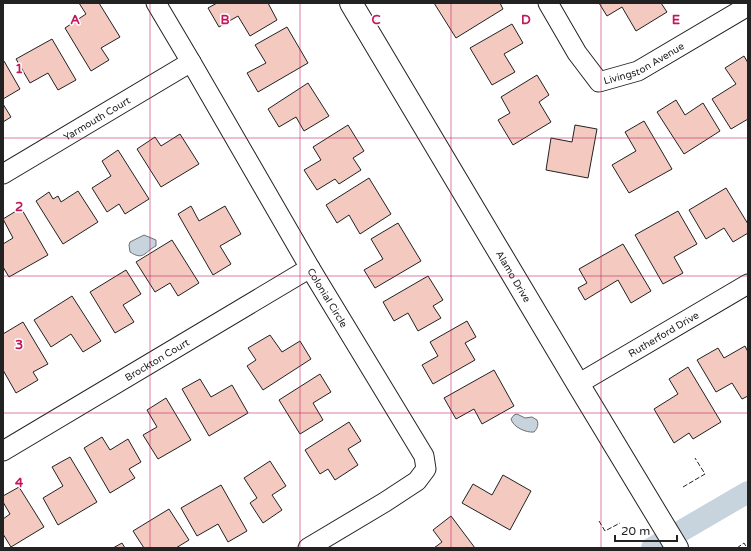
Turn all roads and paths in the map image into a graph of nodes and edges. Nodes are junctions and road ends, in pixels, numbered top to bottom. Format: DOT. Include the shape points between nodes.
graph roads {
  1 [pos="156,3"];
  2 [pos="351,3"];
  3 [pos="548,3"];
  4 [pos="748,6"];
  5 [pos="191,62"];
  6 [pos="3,174"];
  7 [pos="310,268"];
  8 [pos="748,284"];
  9 [pos="578,384"];
  10 [pos="3,451"];
  11 [pos="308,548"];
  12 [pos="677,548"];
  1 -- 5 [label="street, Colonial Circle"];
  2 -- 9 [label="main road, Alamo Drive"];
  3 -- 4 [label="street, Livingston Avenue" via="577,53 599,82 638,71"];
  5 -- 6 [label="street, Yarmouth Court"];
  5 -- 7 [label="street, Colonial Circle"];
  7 -- 10 [label="street, Brockton Court"];
  7 -- 11 [label="street, Colonial Circle" via="424,456 426,469 417,481"];
  8 -- 9 [label="street, Rutherford Drive"];
  9 -- 12 [label="main road, Alamo Drive"];
}
